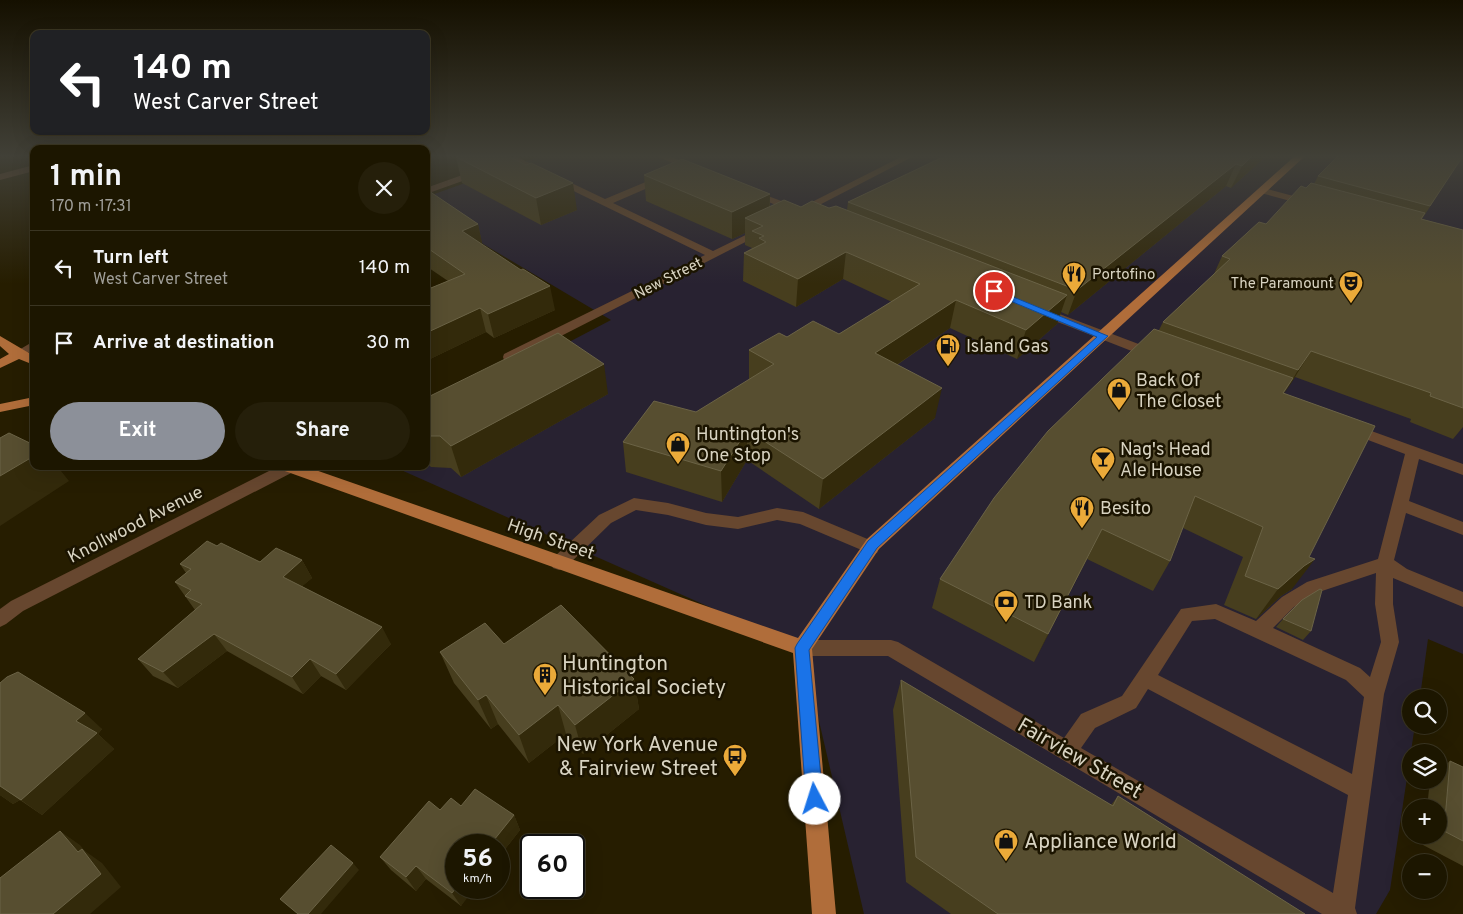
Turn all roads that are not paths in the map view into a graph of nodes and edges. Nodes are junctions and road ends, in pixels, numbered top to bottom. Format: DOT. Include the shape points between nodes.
graph roads {
  1 [pos="595,199"];
  2 [pos="614,199"];
  3 [pos="767,199"];
  4 [pos="826,199"];
  5 [pos="1256,199"];
  6 [pos="1292,199"];
  7 [pos="604,203"];
  8 [pos="1323,207"];
  9 [pos="800,212"];
  10 [pos="818,219"];
  11 [pos="713,255"];
  12 [pos="1029,306"];
  13 [pos="1103,336"];
  14 [pos="0,340"];
  15 [pos="30,347"];
  16 [pos="18,354"];
  17 [pos="30,359"];
  18 [pos="1170,361"];
  19 [pos="0,364"];
  20 [pos="496,364"];
  21 [pos="30,402"];
  22 [pos="0,408"];
  23 [pos="1338,424"];
  24 [pos="1413,452"];
  25 [pos="284,470"];
  26 [pos="298,470"];
  27 [pos="1463,470"];
  28 [pos="1400,504"];
  29 [pos="1463,529"];
  30 [pos="871,548"];
  31 [pos="559,563"];
  32 [pos="1384,563"];
  33 [pos="1463,600"];
  34 [pos="0,619"];
  35 [pos="1258,631"];
  36 [pos="802,648"];
  37 [pos="1145,678"];
  38 [pos="1374,694"];
  39 [pos="1068,750"];
  40 [pos="1360,790"];
  41 [pos="1343,913"];
  42 [pos="824,914"];
  1 -- 7 [label="street"];
  2 -- 7 [label="street"];
  3 -- 9 [label="street"];
  4 -- 9 [label="street, New Street"];
  5 -- 13 [label="main road"];
  6 -- 8 [label="street"];
  7 -- 11 [label="street"];
  9 -- 10 [label="street"];
  9 -- 11 [label="street, New Street"];
  11 -- 20 [label="street, New Street"];
  12 -- 13 [label="street"];
  13 -- 18 [label="street"];
  13 -- 30 [label="main road"];
  14 -- 16 [label="main road"];
  15 -- 16 [label="street"];
  16 -- 17 [label="main road"];
  16 -- 19 [label="main road"];
  21 -- 22 [label="main road"];
  23 -- 24 [label="street"];
  24 -- 27 [label="street"];
  24 -- 28 [label="street"];
  25 -- 34 [label="street, Knollwood Avenue" via="18,606"];
  26 -- 31 [label="main road, High Street"];
  28 -- 29 [label="street"];
  28 -- 32 [label="street"];
  30 -- 31 [label="street" via="802,518 777,514 738,523 634,504 605,519"];
  30 -- 36 [label="main road"];
  31 -- 36 [label="main road, High Street"];
  32 -- 33 [label="street" via="1401,574"];
  32 -- 35 [label="street" via="1313,586 1288,602"];
  32 -- 38 [label="street" via="1384,604 1390,642"];
  35 -- 37 [label="street" via="1216,611 1186,614"];
  35 -- 38 [label="street" via="1353,674"];
  36 -- 39 [label="street, Fairview Street" via="891,648"];
  36 -- 42 [label="main road"];
  37 -- 39 [label="street" via="1129,702 1088,721"];
  37 -- 40 [label="street"];
  38 -- 40 [label="street"];
  39 -- 41 [label="street, Fairview Street"];
  40 -- 41 [label="street"];
}
